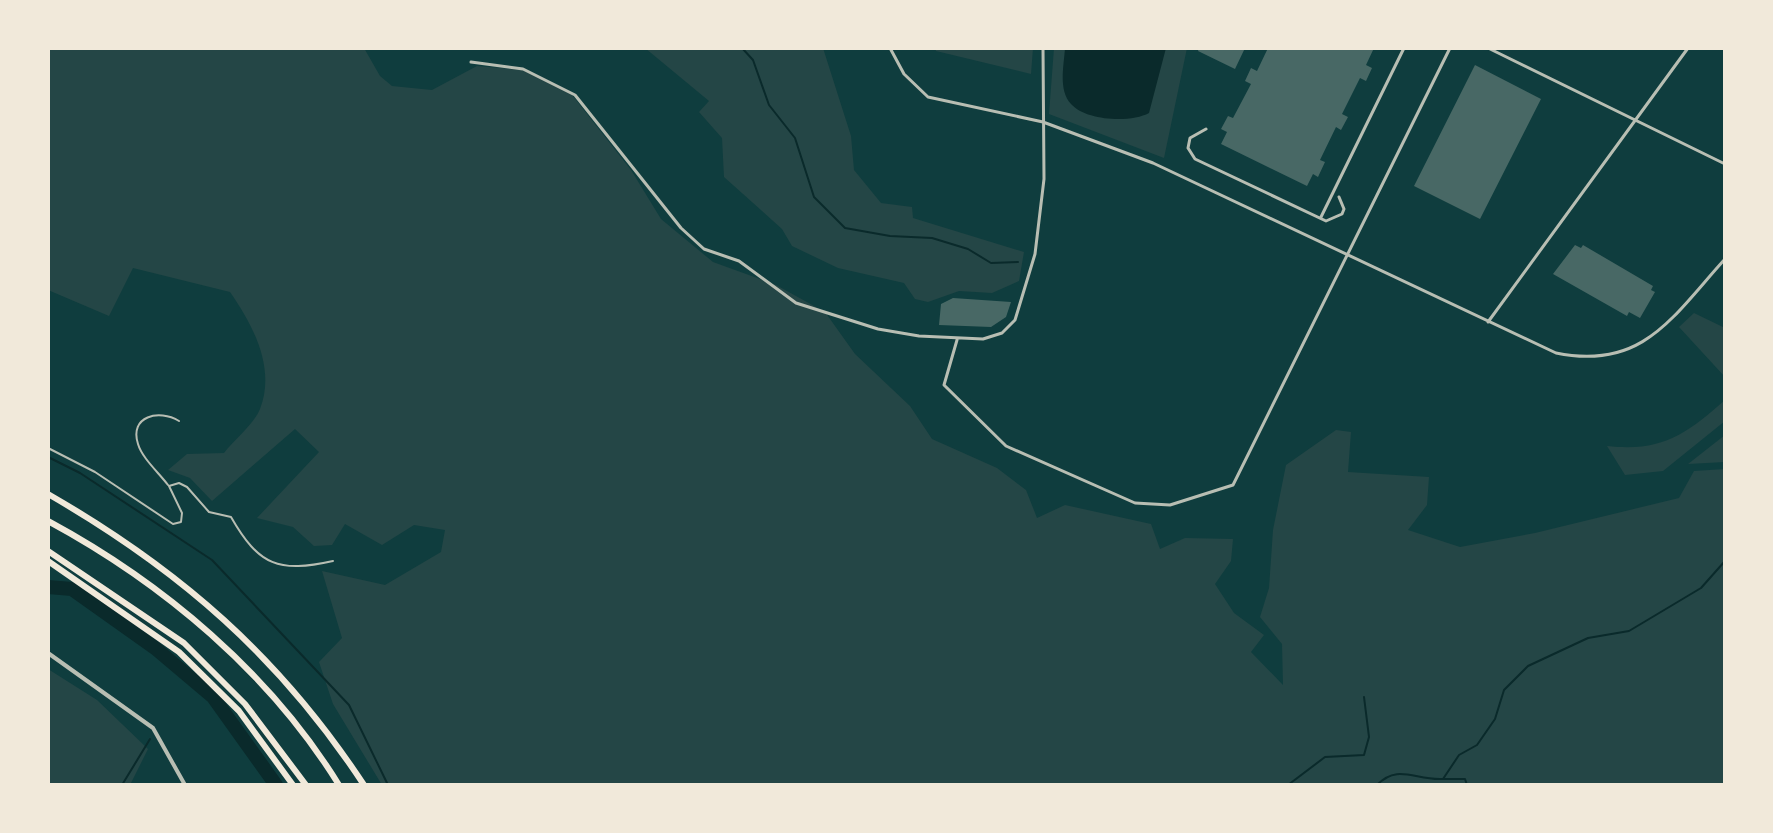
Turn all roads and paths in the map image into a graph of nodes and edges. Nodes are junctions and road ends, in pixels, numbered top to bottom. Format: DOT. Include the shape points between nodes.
graph roads {
  1 [pos="890,48"];
  2 [pos="1043,48"];
  3 [pos="1404,48"];
  4 [pos="1450,48"];
  5 [pos="1488,48"];
  6 [pos="1688,48"];
  7 [pos="471,62"];
  8 [pos="1043,122"];
  9 [pos="1635,122"];
  10 [pos="1206,129"];
  11 [pos="1725,164"];
  12 [pos="1339,197"];
  13 [pos="1320,218"];
  14 [pos="1347,255"];
  15 [pos="1725,259"];
  16 [pos="1488,322"];
  17 [pos="958,339"];
  18 [pos="179,421"];
  19 [pos="48,448"];
  20 [pos="169,486"];
  21 [pos="48,494"];
  22 [pos="48,521"];
  23 [pos="48,551"];
  24 [pos="48,561"];
  25 [pos="333,561"];
  26 [pos="48,653"];
  27 [pos="185,785"];
  28 [pos="293,785"];
  29 [pos="306,785"];
  30 [pos="339,785"];
  31 [pos="364,785"];
  1 -- 8 [label="street" via="910,81 928,97"];
  2 -- 8 [label="street"];
  3 -- 13 [label="street"];
  4 -- 14 [label="street"];
  5 -- 9 [label="street"];
  6 -- 9 [label="street"];
  7 -- 17 [label="street" via="523,69 575,95 681,228 704,249 739,261 796,303 878,329"];
  8 -- 14 [label="street" via="1153,163"];
  8 -- 17 [label="street" via="1043,202 1020,311 1009,328 994,337"];
  9 -- 11 [label="street"];
  9 -- 16 [label="street"];
  10 -- 13 [label="street" via="1190,138 1191,156"];
  12 -- 13 [label="street" via="1342,214 1332,221"];
  14 -- 16 [label="street"];
  14 -- 17 [label="street" via="1233,485 1170,505 1135,503 1006,446 944,385"];
  15 -- 16 [label="street" via="1650,338 1604,358 1556,353"];
  18 -- 20 [label="lane" via="154,413 137,434 138,445"];
  19 -- 20 [label="lane" via="173,524 181,522 182,513"];
  20 -- 25 [label="lane" via="179,483 209,512 231,517 243,539 274,565 304,567"];
  21 -- 31 [label="highway" via="160,564 217,611 315,714"];
  22 -- 30 [label="highway" via="101,551 205,628 271,696"];
  23 -- 29 [label="highway" via="184,643 245,704"];
  24 -- 28 [label="highway" via="179,652 239,711"];
  26 -- 27 [label="street" via="153,728"];
}
